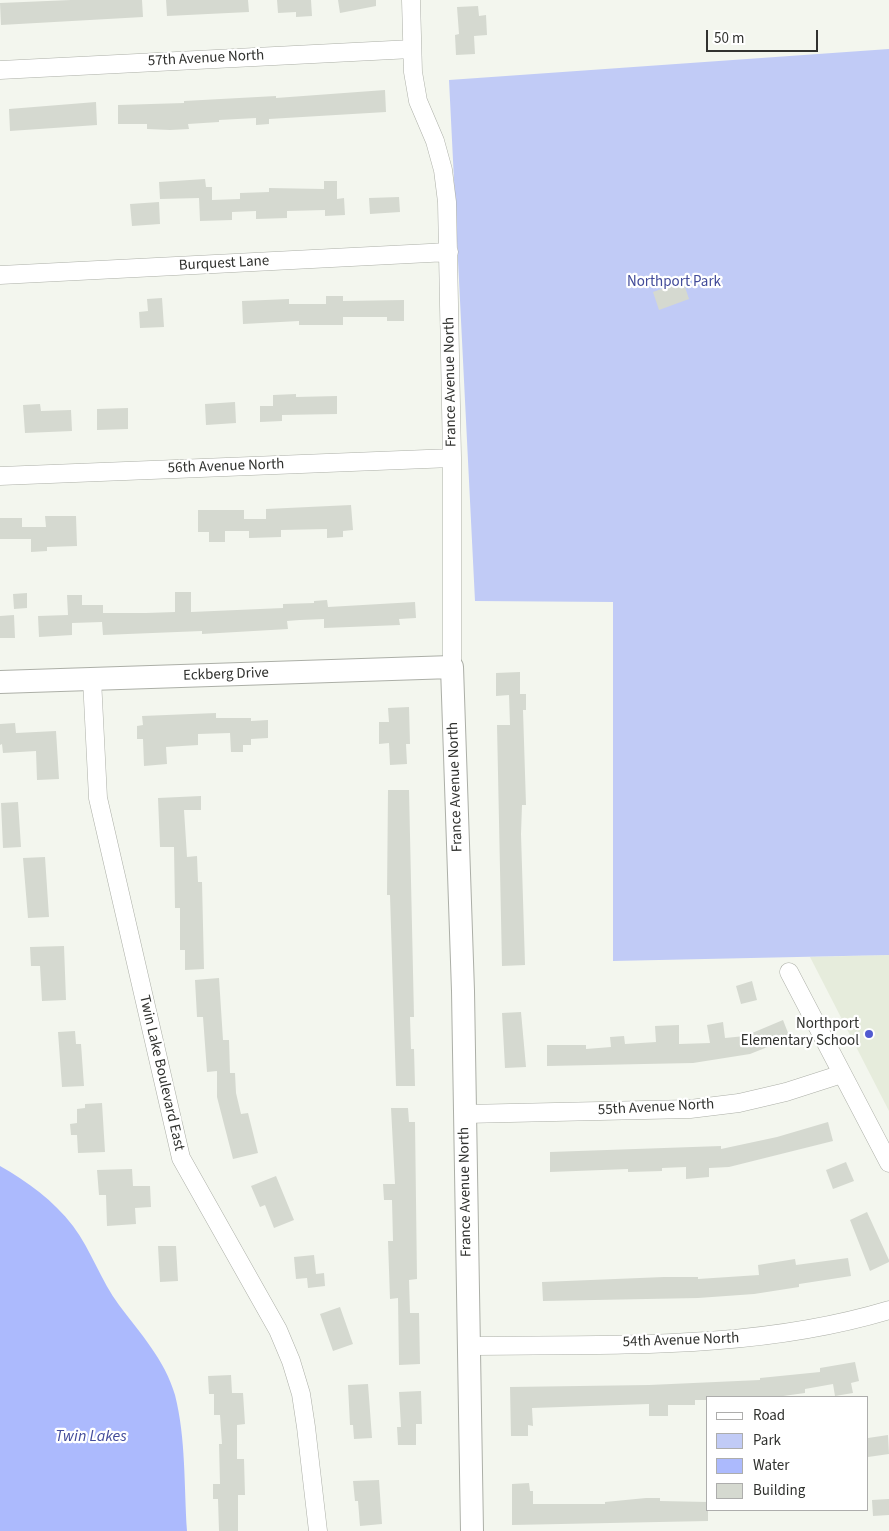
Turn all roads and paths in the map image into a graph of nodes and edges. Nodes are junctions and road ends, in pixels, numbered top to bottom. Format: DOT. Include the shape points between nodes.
graph roads {
  1 [pos="411,0"];
  2 [pos="412,49"];
  3 [pos="0,70"];
  4 [pos="449,252"];
  5 [pos="0,275"];
  6 [pos="452,458"];
  7 [pos="0,476"];
  8 [pos="452,667"];
  9 [pos="92,679"];
  10 [pos="0,682"];
  11 [pos="789,972"];
  12 [pos="842,1074"];
  13 [pos="465,1114"];
  14 [pos="889,1163"];
  15 [pos="889,1310"];
  16 [pos="469,1346"];
  17 [pos="318,1531"];
  18 [pos="472,1531"];
  1 -- 2 [label="street, France Avenue North"];
  2 -- 3 [label="street, 57th Avenue North"];
  2 -- 4 [label="street, France Avenue North" via="418,101 443,170"];
  4 -- 5 [label="street, Burquest Lane"];
  4 -- 6 [label="street, France Avenue North"];
  6 -- 7 [label="street, 56th Avenue North"];
  6 -- 8 [label="street, France Avenue North"];
  8 -- 9 [label="street, Eckberg Drive"];
  8 -- 13 [label="street, France Avenue North"];
  9 -- 10 [label="street, Eckberg Drive"];
  9 -- 17 [label="street, Twin Lake Boulevard East" via="98,798 180,1158 266,1308 292,1361 301,1394"];
  11 -- 12 [label="street"];
  12 -- 13 [label="street, 55th Avenue North" via="739,1103 690,1109"];
  12 -- 14 [label="street"];
  13 -- 16 [label="street, France Avenue North"];
  15 -- 16 [label="street, 54th Avenue North" via="807,1331 751,1338"];
  16 -- 18 [label="street, France Avenue North"];
}
